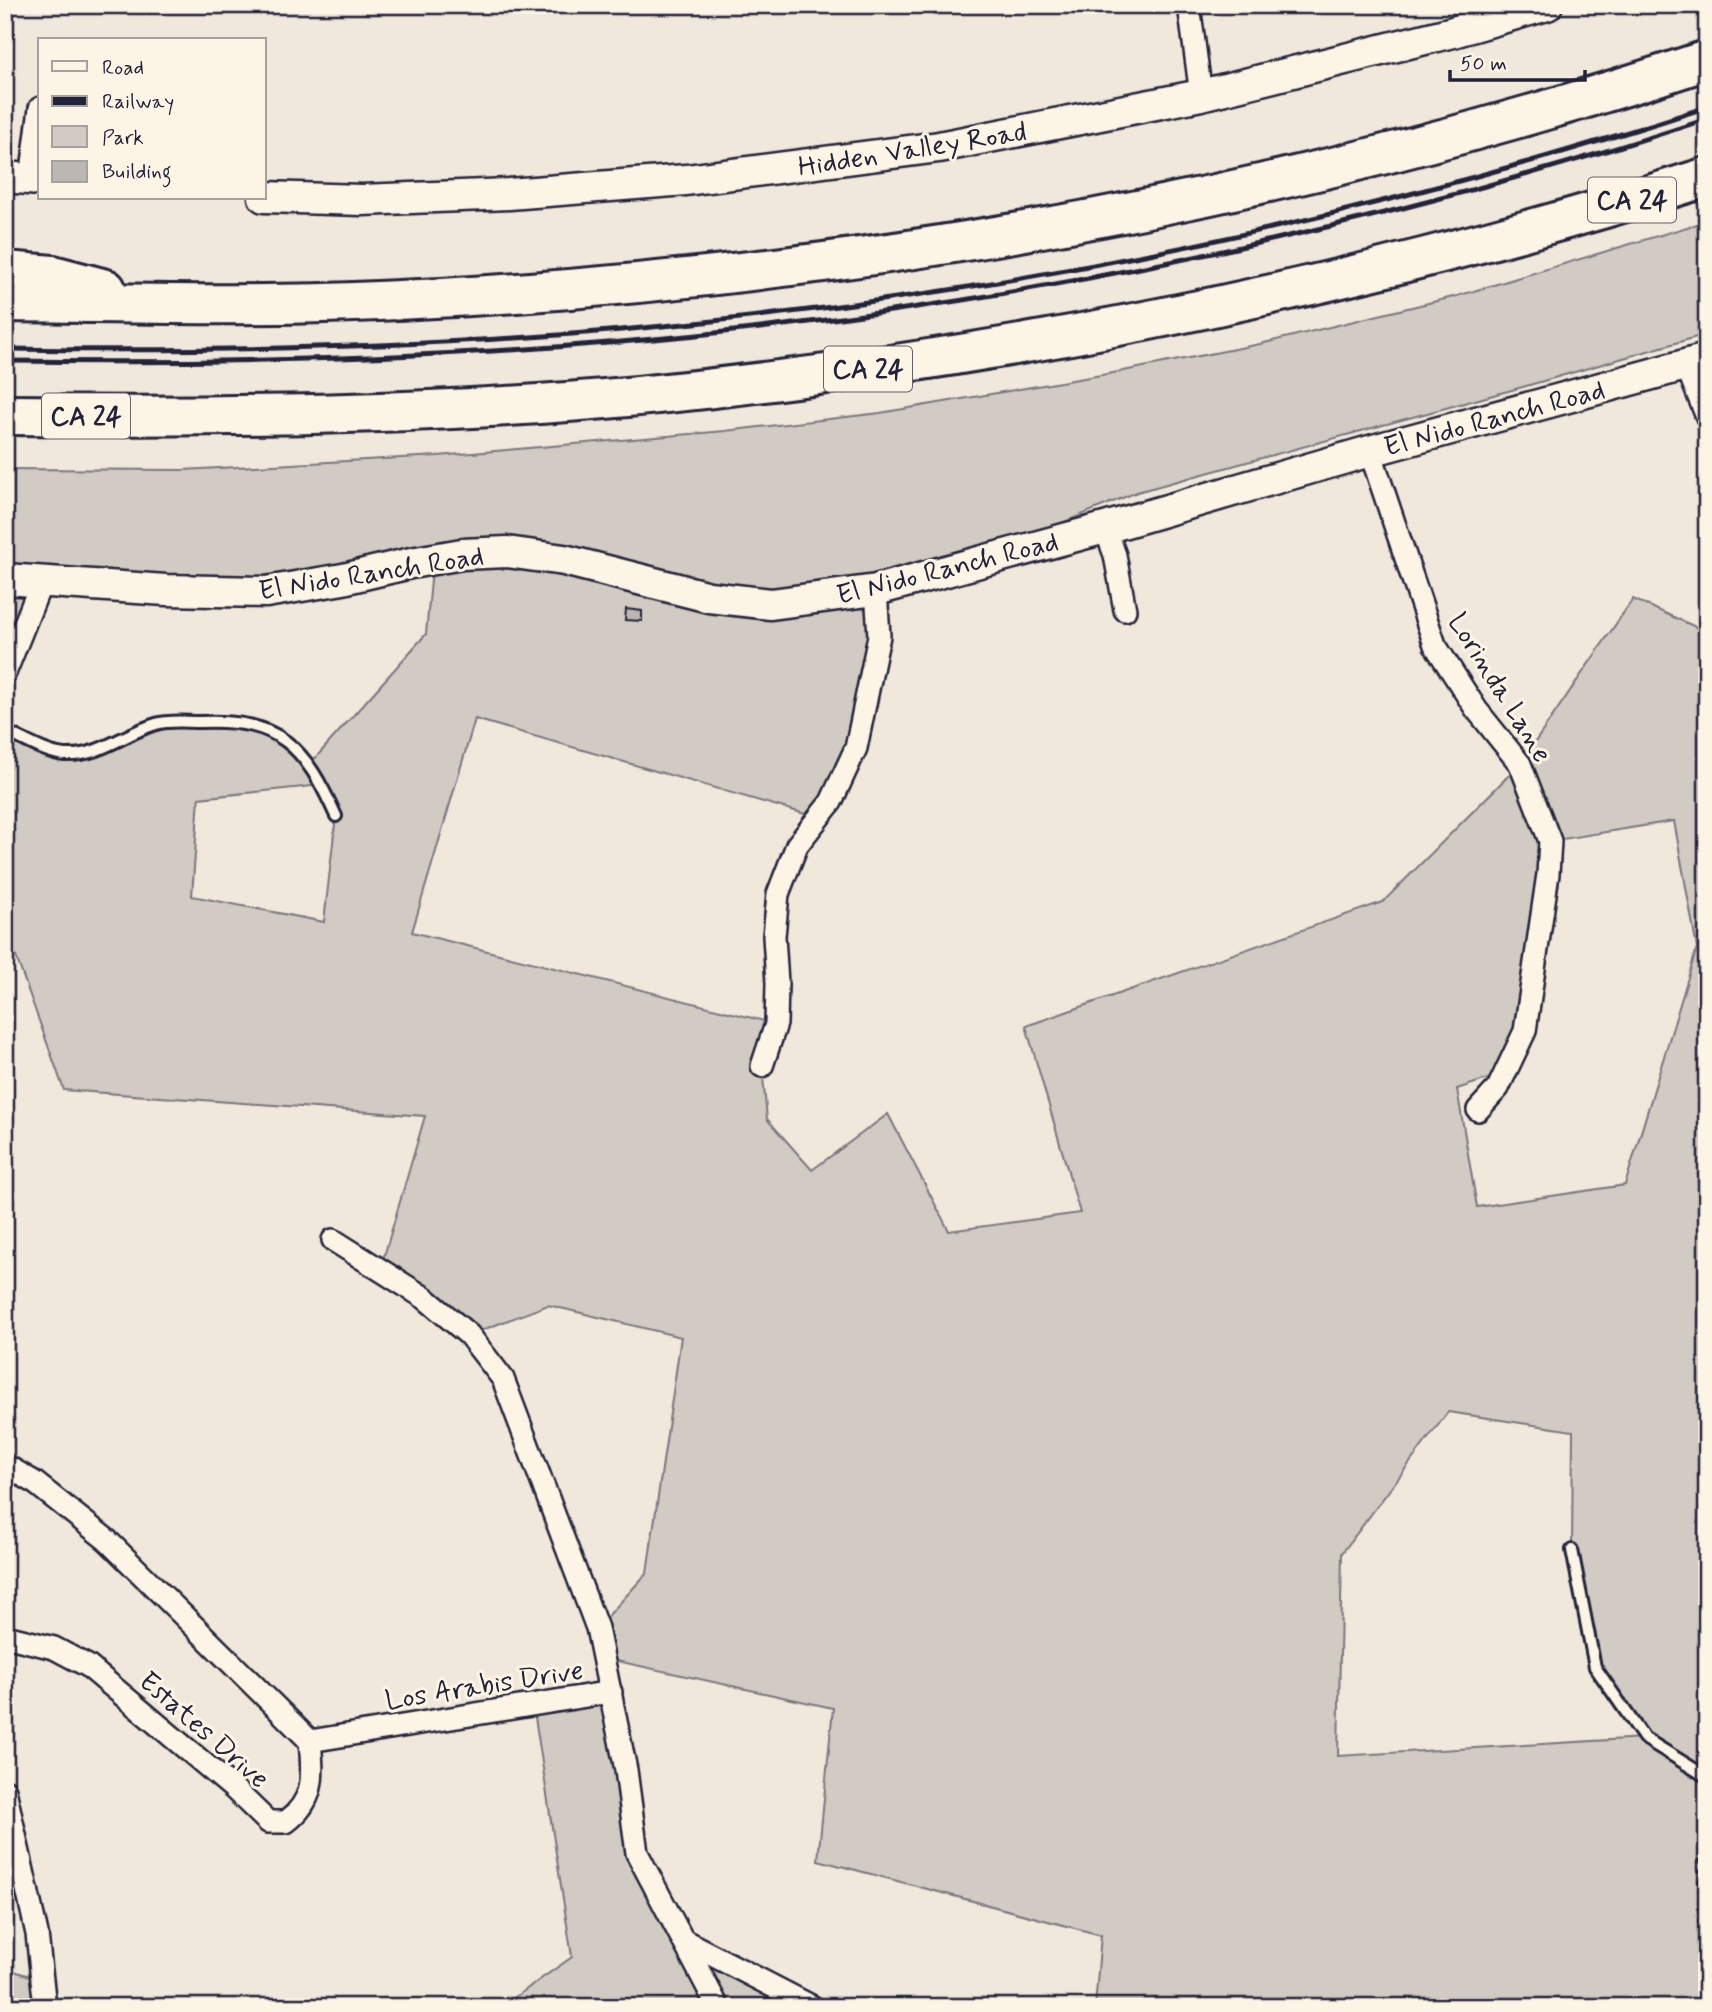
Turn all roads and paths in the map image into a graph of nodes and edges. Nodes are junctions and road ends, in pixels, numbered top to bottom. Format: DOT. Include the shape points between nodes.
graph roads {
  1 [pos="1189,5"];
  2 [pos="1547,5"];
  3 [pos="1707,36"];
  4 [pos="1707,60"];
  5 [pos="1201,95"];
  6 [pos="1536,113"];
  7 [pos="38,118"];
  8 [pos="1707,177"];
  9 [pos="26,179"];
  10 [pos="266,197"];
  11 [pos="5,271"];
  12 [pos="5,302"];
  13 [pos="159,304"];
  14 [pos="1696,362"];
  15 [pos="5,415"];
  16 [pos="166,417"];
  17 [pos="1707,417"];
  18 [pos="5,443"];
  19 [pos="1370,451"];
  20 [pos="1105,528"];
  21 [pos="5,579"];
  22 [pos="42,582"];
  23 [pos="876,590"];
  24 [pos="1125,610"];
  25 [pos="5,673"];
  26 [pos="5,731"];
  27 [pos="336,816"];
  28 [pos="762,1066"];
  29 [pos="1478,1110"];
  30 [pos="333,1240"];
  31 [pos="5,1465"];
  32 [pos="1572,1550"];
  33 [pos="5,1636"];
  34 [pos="611,1692"];
  35 [pos="310,1741"];
  36 [pos="1707,1777"];
  37 [pos="5,1790"];
  38 [pos="1707,1799"];
  39 [pos="683,1940"];
  40 [pos="1707,1945"];
  41 [pos="45,2007"];
  42 [pos="718,2007"];
  43 [pos="813,2007"];
  1 -- 5 [label="street"];
  2 -- 5 [label="street, Hidden Valley Road"];
  3 -- 6 [label="highway"];
  4 -- 6 [label="highway"];
  5 -- 10 [label="street, Hidden Valley Road" via="939,147 686,180 375,200"];
  6 -- 13 [label="highway" via="1180,201 845,260 520,293 311,303"];
  7 -- 9 [label="street"];
  8 -- 16 [label="highway, CA 24" via="1519,233 1330,282 946,357 583,400 375,413"];
  11 -- 13 [label="highway" via="53,275"];
  12 -- 13 [label="highway"];
  14 -- 17 [label="street"];
  14 -- 19 [label="street, El Nido Ranch Road"];
  15 -- 16 [label="highway, CA 24"];
  16 -- 18 [label="highway"];
  19 -- 20 [label="street, El Nido Ranch Road"];
  19 -- 29 [label="street, Lorinda Lane" via="1435,645 1476,709 1520,764 1550,841 1525,1031 1498,1088"];
  20 -- 23 [label="street, El Nido Ranch Road"];
  20 -- 24 [label="street"];
  21 -- 22 [label="street, El Nido Ranch Road"];
  22 -- 23 [label="street, El Nido Ranch Road" via="266,592 443,557 507,552 564,560 709,597 771,604"];
  22 -- 25 [label="street"];
  23 -- 28 [label="street" via="879,636 856,748 831,802 797,845 778,894 776,1024"];
  26 -- 27 [label="lane" via="64,755 89,753 157,724 238,722 289,742 310,764"];
  30 -- 34 [label="street, Los Arabis Drive" via="425,1298 469,1335 503,1379 597,1628"];
  31 -- 35 [label="street" via="107,1540"];
  32 -- 36 [label="lane" via="1595,1667 1644,1738"];
  33 -- 35 [label="street, Estates Drive" via="54,1648 88,1666 268,1822 286,1822 308,1801"];
  34 -- 35 [label="street, Los Arabis Drive"];
  34 -- 39 [label="street" via="637,1853"];
  37 -- 41 [label="street" via="37,1934"];
  38 -- 40 [label="path" via="1699,1924"];
  39 -- 42 [label="street"];
  39 -- 43 [label="street"];
}
